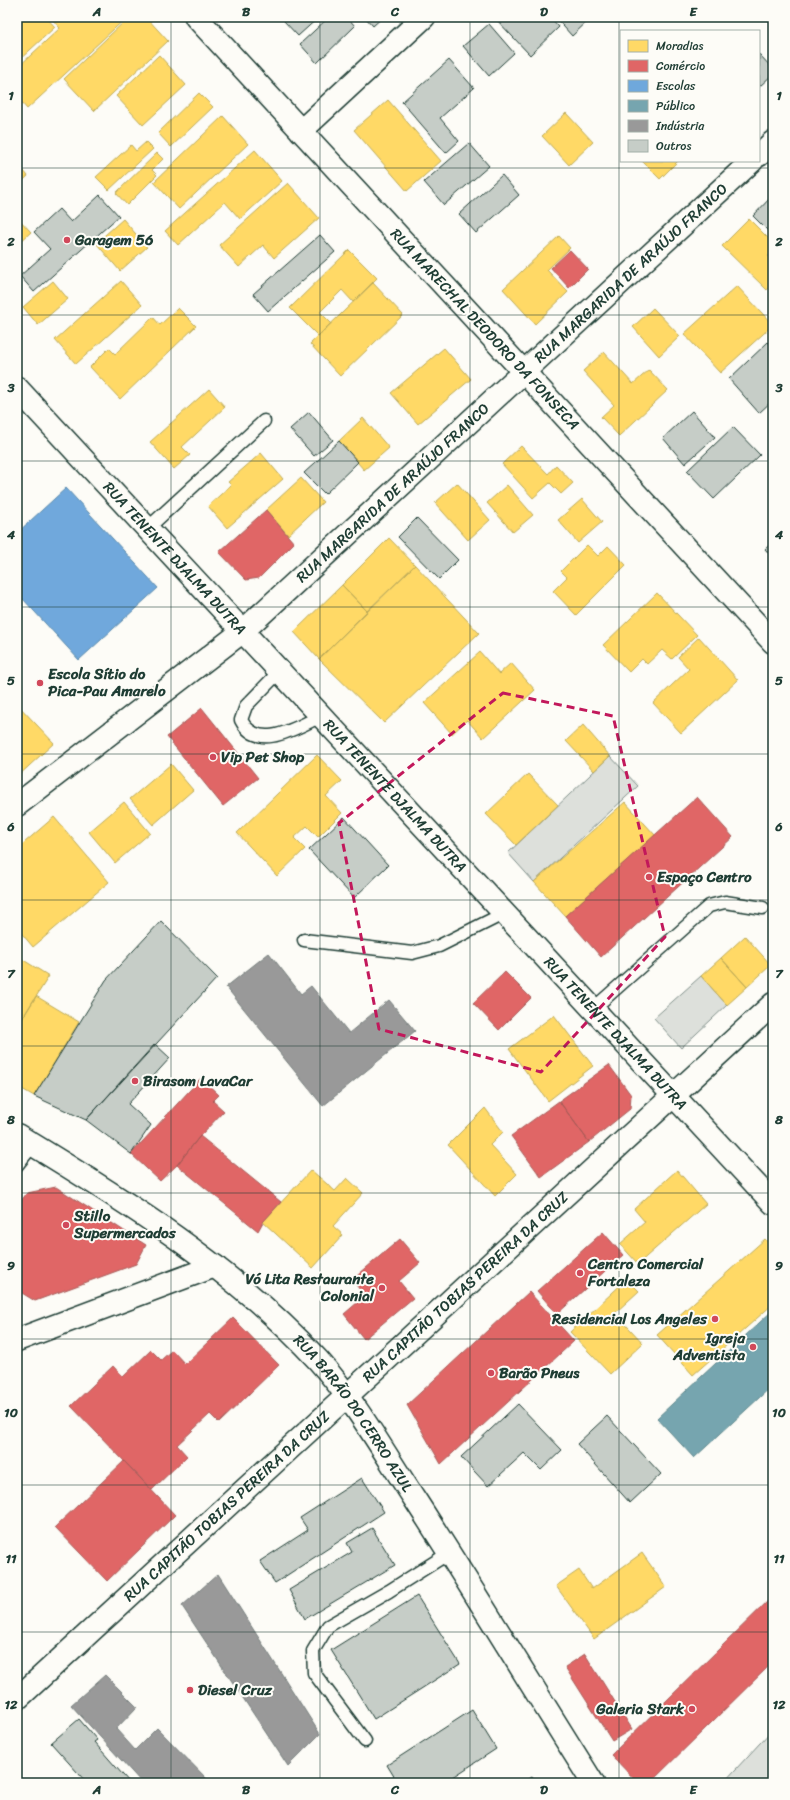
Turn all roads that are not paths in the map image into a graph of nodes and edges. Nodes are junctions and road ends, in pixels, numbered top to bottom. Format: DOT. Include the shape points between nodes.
graph roads {
  1 [pos="196,17"];
  2 [pos="424,17"];
  3 [pos="301,131"];
  4 [pos="773,142"];
  5 [pos="760,154"];
  6 [pos="751,162"];
  7 [pos="524,372"];
  8 [pos="17,388"];
  9 [pos="264,421"];
  10 [pos="148,528"];
  11 [pos="243,631"];
  12 [pos="773,642"];
  13 [pos="280,671"];
  14 [pos="321,716"];
  15 [pos="17,805"];
  16 [pos="763,908"];
  17 [pos="505,913"];
  18 [pos="304,940"];
  19 [pos="773,1004"];
  20 [pos="593,1009"];
  21 [pos="673,1095"];
  22 [pos="25,1140"];
  23 [pos="17,1165"];
  24 [pos="773,1203"];
  25 [pos="215,1266"];
  26 [pos="17,1340"];
  27 [pos="347,1395"];
  28 [pos="449,1553"];
  29 [pos="17,1699"];
  30 [pos="366,1741"];
  31 [pos="593,1783"];
  1 -- 3 [label="main road, RUA MARECHAL DEODORO DA FONSECA"];
  2 -- 3 [label="main road"];
  3 -- 7 [label="main road, RUA MARECHAL DEODORO DA FONSECA"];
  4 -- 5 [label="main road"];
  6 -- 7 [label="main road, RUA MARGARIDA DE ARAÚJO FRANCO"];
  7 -- 11 [label="main road, RUA MARGARIDA DE ARAÚJO FRANCO"];
  7 -- 12 [label="main road, RUA MARECHAL DEODORO DA FONSECA"];
  8 -- 10 [label="main road, RUA TENENTE DJALMA DUTRA"];
  9 -- 10 [label="lane"];
  10 -- 11 [label="main road, RUA TENENTE DJALMA DUTRA"];
  11 -- 13 [label="main road, RUA TENENTE DJALMA DUTRA"];
  11 -- 15 [label="main road, RUA MARGARIDA DE ARAÚJO FRANCO"];
  13 -- 14 [label="main road, RUA TENENTE DJALMA DUTRA"];
  13 -- 14 [label="lane" via="246,706 241,720 246,730 260,736 273,736"];
  14 -- 17 [label="main road, RUA TENENTE DJALMA DUTRA"];
  16 -- 20 [label="lane" via="725,902 708,906"];
  17 -- 18 [label="lane" via="438,946 412,953"];
  17 -- 20 [label="main road, RUA TENENTE DJALMA DUTRA"];
  19 -- 21 [label="main road, RUA CAPITÃO TOBIAS PEREIRA DA CRUZ"];
  20 -- 21 [label="main road, RUA TENENTE DJALMA DUTRA"];
  21 -- 24 [label="main road, RUA TENENTE DJALMA DUTRA"];
  21 -- 27 [label="main road, RUA CAPITÃO TOBIAS PEREIRA DA CRUZ"];
  22 -- 23 [label="lane"];
  22 -- 25 [label="main road, RUA BARÃO DO CERRO AZUL" via="148,1217"];
  25 -- 26 [label="main road"];
  25 -- 27 [label="main road, RUA BARÃO DO CERRO AZUL" via="312,1354"];
  27 -- 28 [label="main road, RUA BARÃO DO CERRO AZUL"];
  27 -- 29 [label="main road, RUA CAPITÃO TOBIAS PEREIRA DA CRUZ"];
  28 -- 30 [label="lane" via="328,1626 313,1651 314,1673"];
  28 -- 31 [label="main road, RUA BARÃO DO CERRO AZUL"];
}
